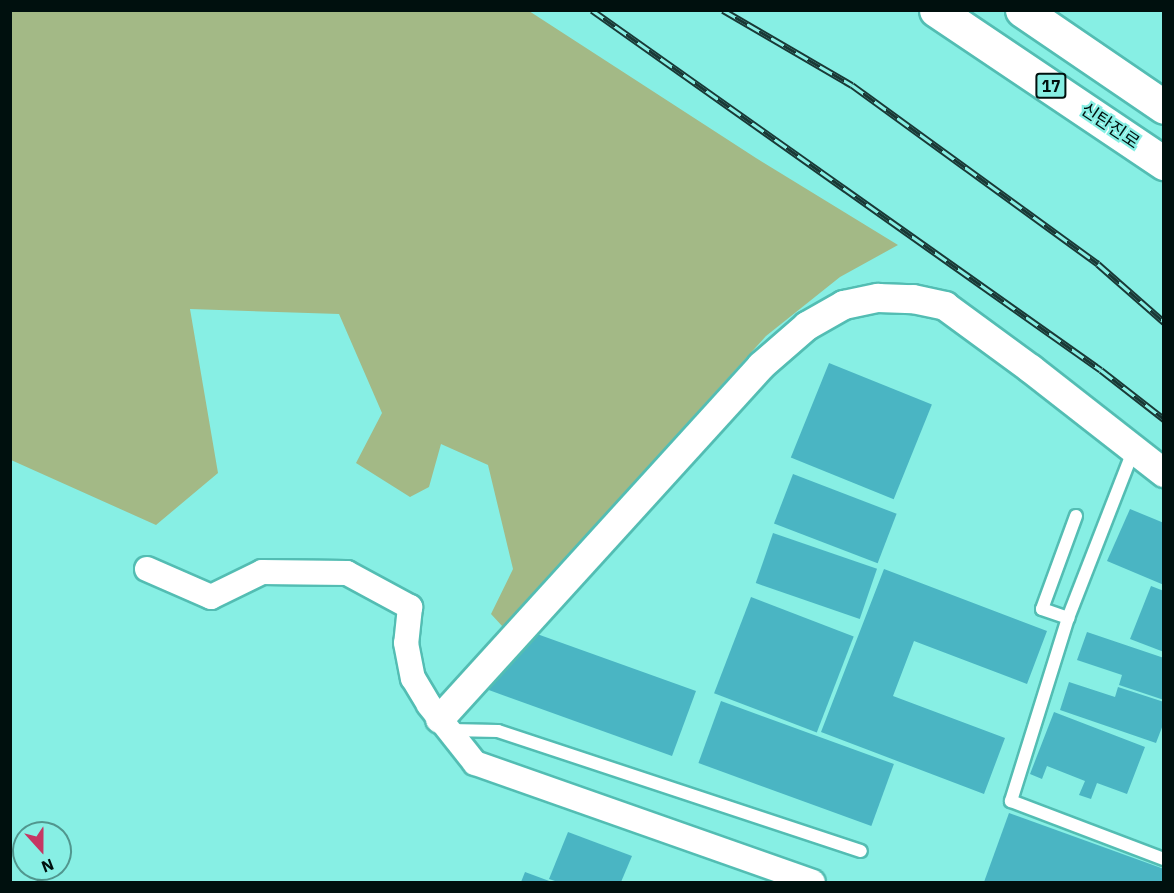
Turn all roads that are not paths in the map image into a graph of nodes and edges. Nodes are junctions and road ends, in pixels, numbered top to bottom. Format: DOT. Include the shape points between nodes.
graph roads {
  1 [pos="936,10"];
  2 [pos="1022,10"];
  3 [pos="1164,107"];
  4 [pos="1164,163"];
  5 [pos="1134,448"];
  6 [pos="1164,473"];
  7 [pos="1076,516"];
  8 [pos="147,569"];
  9 [pos="1068,618"];
  10 [pos="445,724"];
  11 [pos="861,851"];
  12 [pos="1164,859"];
  13 [pos="813,882"];
  1 -- 4 [label="main road, 신탄진로 / 17"];
  2 -- 3 [label="main road, 17"];
  5 -- 6 [label="street"];
  5 -- 9 [label="lane"];
  5 -- 10 [label="street" via="945,306 913,299 878,298 844,305 807,326 761,366"];
  7 -- 9 [label="lane" via="1042,609"];
  8 -- 10 [label="street" via="211,597 262,572 347,573 410,607 406,643 413,678"];
  9 -- 12 [label="lane" via="1011,801"];
  10 -- 11 [label="lane" via="498,731"];
  10 -- 13 [label="street" via="475,763"];
}
